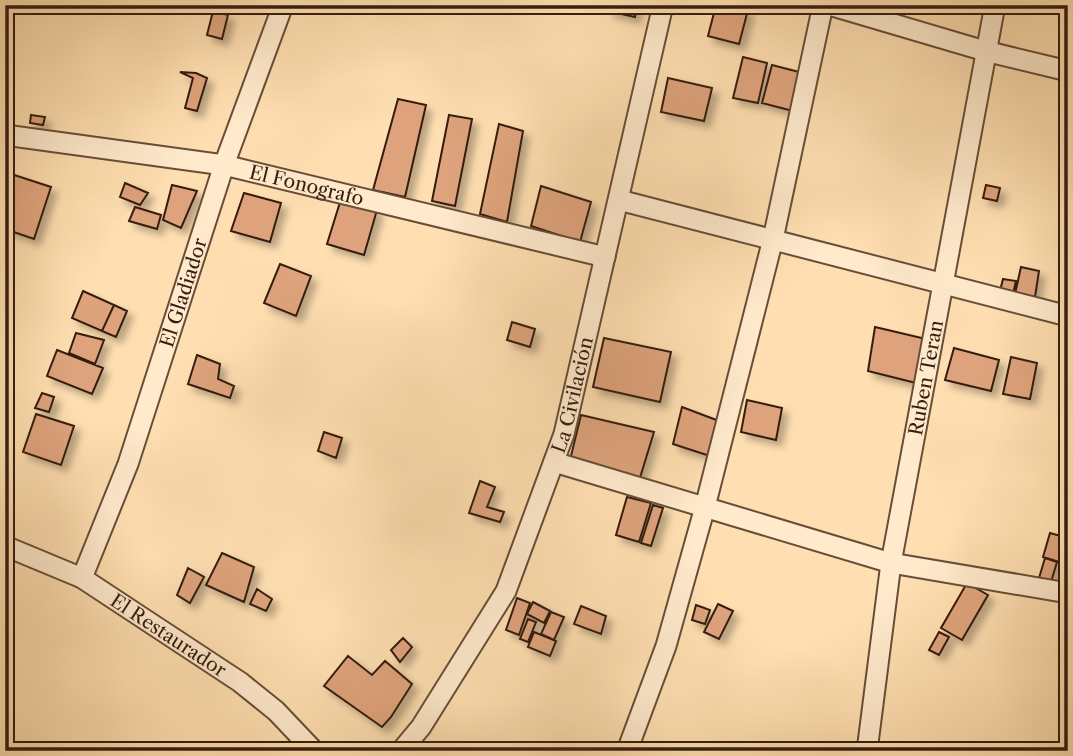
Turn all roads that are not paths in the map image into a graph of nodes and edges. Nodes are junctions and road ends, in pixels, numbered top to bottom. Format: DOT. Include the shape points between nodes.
graph roads {
  1 [pos="283,5"];
  2 [pos="663,5"];
  3 [pos="823,5"];
  4 [pos="829,5"];
  5 [pos="995,5"];
  6 [pos="985,51"];
  7 [pos="1068,71"];
  8 [pos="5,135"];
  9 [pos="225,164"];
  10 [pos="619,200"];
  11 [pos="773,239"];
  12 [pos="605,257"];
  13 [pos="945,284"];
  14 [pos="1068,316"];
  15 [pos="554,461"];
  16 [pos="705,507"];
  17 [pos="5,546"];
  18 [pos="891,563"];
  19 [pos="82,579"];
  20 [pos="1068,593"];
  21 [pos="314,751"];
  22 [pos="401,751"];
  23 [pos="627,751"];
  24 [pos="867,751"];
  1 -- 9 [label="street, El Gladiador"];
  2 -- 10 [label="street, La Civilación"];
  3 -- 11 [label="street"];
  4 -- 6 [label="street"];
  5 -- 6 [label="street, Ruben Teran"];
  6 -- 7 [label="street"];
  6 -- 13 [label="street, Ruben Teran"];
  8 -- 9 [label="street, El Fonografo"];
  9 -- 12 [label="street, El Fonografo"];
  9 -- 19 [label="street, El Gladiador" via="128,464"];
  10 -- 11 [label="street"];
  10 -- 12 [label="street, La Civilación"];
  11 -- 13 [label="street"];
  11 -- 16 [label="street"];
  12 -- 15 [label="street, La Civilación"];
  13 -- 14 [label="street"];
  13 -- 18 [label="street, Ruben Teran"];
  15 -- 16 [label="street"];
  15 -- 22 [label="street, La Civilación" via="506,591 421,727"];
  16 -- 18 [label="street"];
  16 -- 23 [label="street" via="666,646"];
  17 -- 19 [label="street, El Restaurador"];
  18 -- 20 [label="street"];
  18 -- 24 [label="street, Ruben Teran"];
  19 -- 21 [label="street, El Restaurador" via="240,682"];
}
